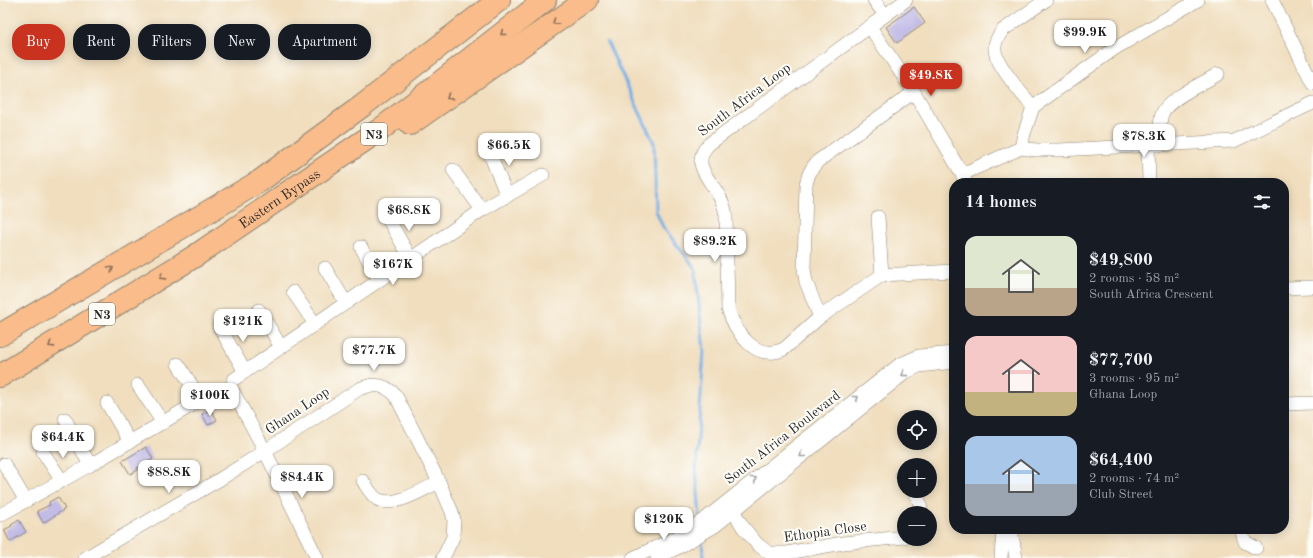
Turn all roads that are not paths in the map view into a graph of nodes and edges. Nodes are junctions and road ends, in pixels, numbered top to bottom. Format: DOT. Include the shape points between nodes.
graph roads {
  1 [pos="475,0"];
  2 [pos="499,0"];
  3 [pos="545,0"];
  4 [pos="587,0"];
  5 [pos="874,0"];
  6 [pos="906,0"];
  7 [pos="1046,0"];
  8 [pos="1198,0"];
  9 [pos="1272,0"];
  10 [pos="885,15"];
  11 [pos="870,27"];
  12 [pos="1218,74"];
  13 [pos="1313,84"];
  14 [pos="914,92"];
  15 [pos="1313,103"];
  16 [pos="1033,107"];
  17 [pos="1153,146"];
  18 [pos="487,147"];
  19 [pos="1021,148"];
  20 [pos="453,170"];
  21 [pos="543,175"];
  22 [pos="964,178"];
  23 [pos="1150,178"];
  24 [pos="506,196"];
  25 [pos="482,210"];
  26 [pos="387,217"];
  27 [pos="878,217"];
  28 [pos="147,247"];
  29 [pos="361,247"];
  30 [pos="195,256"];
  31 [pos="410,259"];
  32 [pos="325,268"];
  33 [pos="949,270"];
  34 [pos="882,275"];
  35 [pos="379,280"];
  36 [pos="1313,287"];
  37 [pos="1289,288"];
  38 [pos="293,292"];
  39 [pos="346,303"];
  40 [pos="259,310"];
  41 [pos="820,317"];
  42 [pos="315,324"];
  43 [pos="219,326"];
  44 [pos="0,335"];
  45 [pos="282,347"];
  46 [pos="949,353"];
  47 [pos="949,362"];
  48 [pos="178,364"];
  49 [pos="245,372"];
  50 [pos="0,376"];
  51 [pos="138,385"];
  52 [pos="234,387"];
  53 [pos="201,400"];
  54 [pos="107,403"];
  55 [pos="1313,403"];
  56 [pos="1289,404"];
  57 [pos="65,419"];
  58 [pos="163,423"];
  59 [pos="130,442"];
  60 [pos="265,451"];
  61 [pos="43,452"];
  62 [pos="4,464"];
  63 [pos="90,465"];
  64 [pos="62,481"];
  65 [pos="363,481"];
  66 [pos="439,482"];
  67 [pos="26,501"];
  68 [pos="728,505"];
  69 [pos="0,516"];
  70 [pos="1003,534"];
  71 [pos="1012,534"];
  72 [pos="1243,534"];
  73 [pos="897,538"];
  74 [pos="1256,548"];
  75 [pos="85,558"];
  76 [pos="317,558"];
  77 [pos="443,558"];
  78 [pos="633,558"];
  79 [pos="657,558"];
  80 [pos="1001,558"];
  81 [pos="1016,558"];
  1 -- 28 [label="highway" via="390,69"];
  2 -- 28 [label="highway, Eastern Bypass / N3" via="260,181"];
  3 -- 30 [label="highway, Eastern Bypass / N3, one-way" via="381,129"];
  4 -- 30 [label="highway, one-way" via="314,191 248,232"];
  5 -- 10 [label="street"];
  6 -- 10 [label="street, South Africa Loop"];
  7 -- 16 [label="street" via="1002,30 995,43 998,62"];
  8 -- 16 [label="street" via="1123,43"];
  9 -- 13 [label="street"];
  10 -- 11 [label="street, South Africa Loop"];
  11 -- 14 [label="street"];
  11 -- 41 [label="street, South Africa Loop" via="709,144 701,156 702,170 724,206 728,309 740,333 752,347 761,352 777,352 784,349"];
  12 -- 17 [label="street" via="1170,102 1161,116"];
  14 -- 22 [label="street"];
  14 -- 41 [label="street" via="818,162 809,174 805,193 804,269 806,282"];
  15 -- 17 [label="street" via="1234,141"];
  16 -- 19 [label="street"];
  17 -- 19 [label="street" via="1046,150"];
  17 -- 23 [label="street"];
  18 -- 24 [label="street"];
  19 -- 22 [label="street"];
  20 -- 25 [label="street"];
  21 -- 24 [label="street"];
  24 -- 25 [label="street"];
  25 -- 31 [label="street"];
  26 -- 31 [label="street"];
  27 -- 34 [label="street"];
  44 -- 28 [label="highway, Eastern Bypass / N3, one-way"];
  29 -- 35 [label="street"];
  30 -- 50 [label="highway, Eastern Bypass / N3, one-way"];
  31 -- 35 [label="street"];
  32 -- 39 [label="street"];
  33 -- 34 [label="street"];
  34 -- 41 [label="street, South Africa Loop"];
  35 -- 39 [label="street"];
  36 -- 37 [label="street"];
  38 -- 42 [label="street"];
  39 -- 42 [label="street"];
  40 -- 45 [label="street"];
  42 -- 45 [label="street"];
  43 -- 49 [label="street"];
  45 -- 49 [label="street"];
  68 -- 46 [label="street, South Africa Boulevard, one-way" via="899,365 919,356"];
  47 -- 68 [label="street, South Africa Boulevard, one-way" via="925,364 906,372"];
  48 -- 53 [label="street"];
  49 -- 52 [label="street"];
  51 -- 58 [label="street"];
  52 -- 53 [label="street" via="229,396 224,396 218,390"];
  52 -- 60 [label="street"];
  53 -- 58 [label="street"];
  54 -- 59 [label="street"];
  55 -- 56 [label="street"];
  57 -- 63 [label="street"];
  58 -- 59 [label="street"];
  59 -- 63 [label="street"];
  60 -- 66 [label="street, Ghana Loop" via="359,389 373,384 388,388 396,396"];
  60 -- 75 [label="street, Ghana Loop"];
  60 -- 76 [label="street"];
  61 -- 64 [label="street"];
  62 -- 67 [label="street"];
  63 -- 64 [label="street"];
  64 -- 67 [label="street"];
  65 -- 66 [label="street" via="373,496 385,502 400,500"];
  66 -- 77 [label="street, Ghana Loop" via="454,520 453,537"];
  67 -- 69 [label="street"];
  68 -- 73 [label="street, Ethopia Close" via="758,544 769,553 787,553 843,543"];
  68 -- 78 [label="street, South Africa Boulevard" via="671,541"];
  68 -- 79 [label="street, South Africa Boulevard" via="720,522"];
  70 -- 80 [label="street"];
  71 -- 81 [label="street"];
  72 -- 74 [label="street" via="1245,542"];
}
